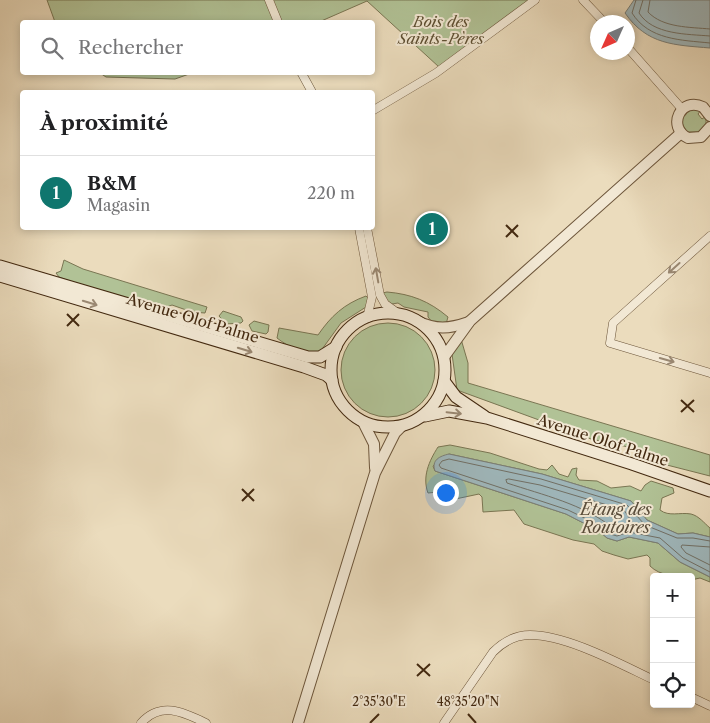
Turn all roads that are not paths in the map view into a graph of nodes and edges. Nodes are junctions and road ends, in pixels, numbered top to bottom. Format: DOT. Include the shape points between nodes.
graph roads {
  1 [pos="269,0"];
  2 [pos="535,0"];
  3 [pos="583,0"];
  4 [pos="597,15"];
  5 [pos="277,20"];
  6 [pos="635,56"];
  7 [pos="303,75"];
  8 [pos="311,90"];
  9 [pos="375,108"];
  10 [pos="682,108"];
  11 [pos="709,111"];
  12 [pos="681,133"];
  13 [pos="709,133"];
  14 [pos="359,230"];
  15 [pos="367,230"];
  16 [pos="710,236"];
  17 [pos="0,266"];
  18 [pos="0,276"];
  19 [pos="45,284"];
  20 [pos="399,314"];
  21 [pos="367,318"];
  22 [pos="417,321"];
  23 [pos="470,321"];
  24 [pos="336,347"];
  25 [pos="444,357"];
  26 [pos="710,373"];
  27 [pos="332,380"];
  28 [pos="444,381"];
  29 [pos="421,418"];
  30 [pos="487,418"];
  31 [pos="363,422"];
  32 [pos="402,426"];
  33 [pos="375,473"];
  34 [pos="710,491"];
  35 [pos="650,678"];
  36 [pos="695,699"];
  37 [pos="710,706"];
  38 [pos="141,723"];
  39 [pos="206,723"];
  40 [pos="298,723"];
  41 [pos="444,723"];
  1 -- 5 [label="street"];
  2 -- 9 [label="street" via="428,79"];
  3 -- 4 [label="street"];
  6 -- 10 [label="street"];
  7 -- 8 [label="street"];
  10 -- 11 [label="street" via="695,104"];
  10 -- 12 [label="street" via="676,120"];
  12 -- 13 [label="street" via="693,139"];
  12 -- 23 [label="street"];
  14 -- 21 [label="street" via="372,296"];
  20 -- 15 [label="street, one-way" via="384,304 380,295"];
  16 -- 26 [label="street, one-way" via="613,323 610,343"];
  17 -- 19 [label="main road"];
  18 -- 19 [label="main road"];
  19 -- 24 [label="main road, Avenue Olof Palme" via="308,357 320,357"];
  19 -- 27 [label="main road, Avenue Olof Palme, one-way" via="319,372"];
  20 -- 21 [label="main road"];
  20 -- 22 [label="main road"];
  21 -- 24 [label="main road" via="346,332"];
  22 -- 23 [label="street" via="429,327 446,329"];
  22 -- 25 [label="main road" via="434,336"];
  23 -- 25 [label="street"];
  24 -- 27 [label="main road"];
  25 -- 28 [label="main road"];
  27 -- 31 [label="main road" via="343,404"];
  28 -- 29 [label="main road" via="436,402"];
  28 -- 30 [label="main road, Avenue Olof Palme" via="456,397"];
  29 -- 30 [label="main road, Avenue Olof Palme, one-way" via="449,411"];
  29 -- 32 [label="main road"];
  30 -- 34 [label="main road, Avenue Olof Palme"];
  31 -- 32 [label="main road" via="382,427"];
  31 -- 33 [label="street" via="374,444"];
  32 -- 33 [label="street" via="395,433"];
  33 -- 40 [label="street"];
  35 -- 41 [label="street" via="574,646 541,636 518,636 493,652"];
  36 -- 37 [label="street"];
  38 -- 39 [label="street" via="155,712 171,710"];
}
